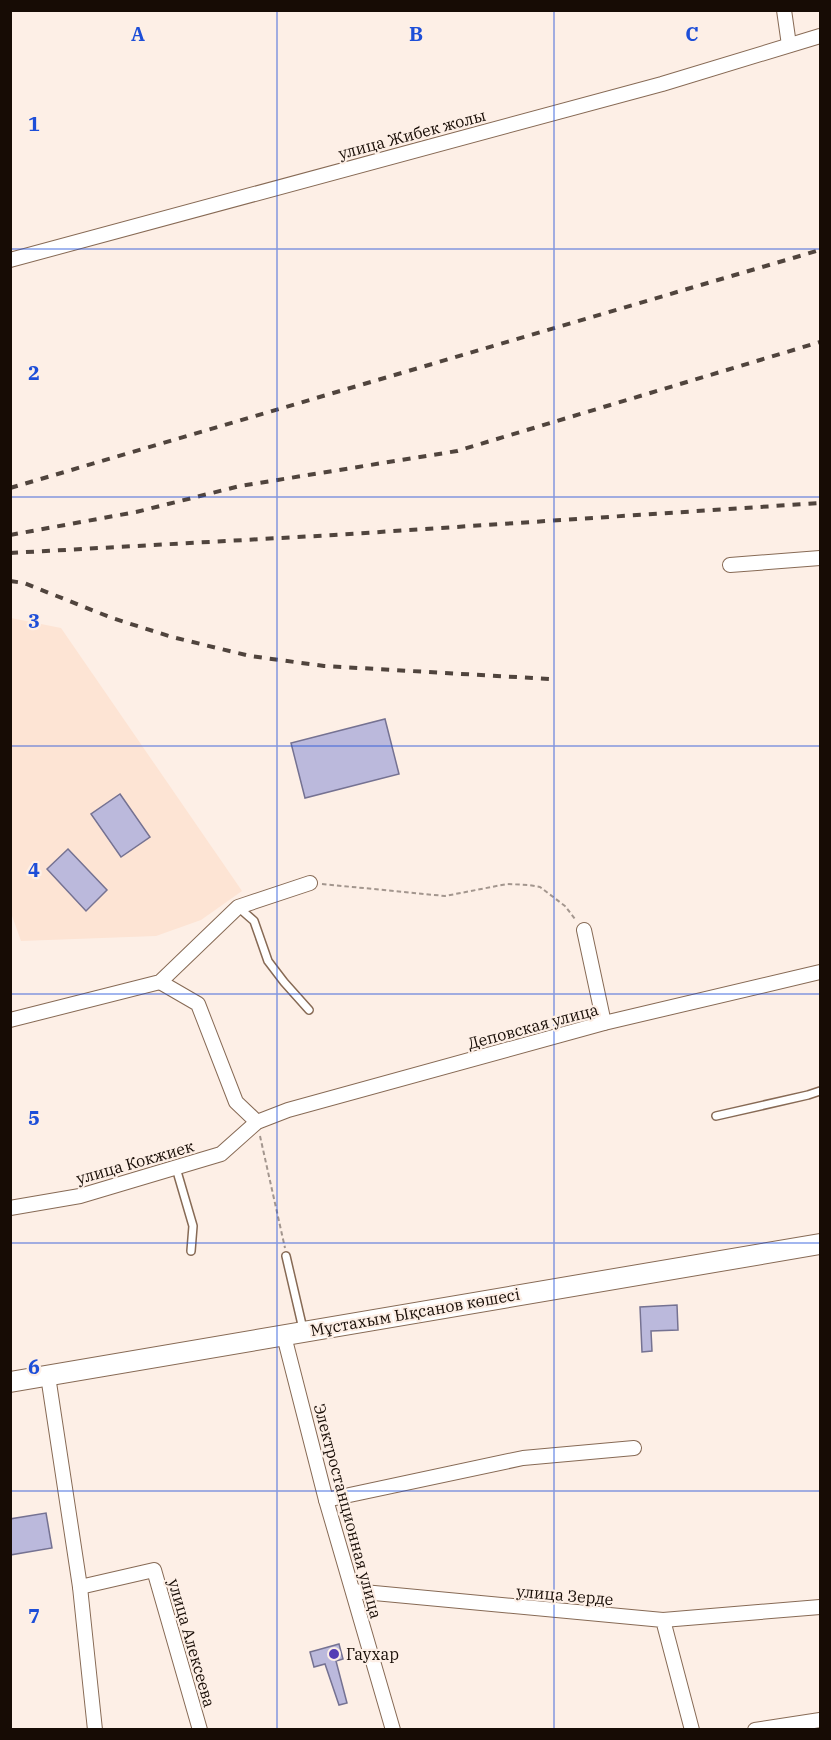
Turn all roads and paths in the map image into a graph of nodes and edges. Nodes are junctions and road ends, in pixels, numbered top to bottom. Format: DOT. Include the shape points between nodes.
graph roads {
  1 [pos="784,10"];
  2 [pos="820,36"];
  3 [pos="789,45"];
  4 [pos="10,260"];
  5 [pos="820,558"];
  6 [pos="730,565"];
  7 [pos="310,883"];
  8 [pos="238,907"];
  9 [pos="584,930"];
  10 [pos="820,972"];
  11 [pos="160,982"];
  12 [pos="309,1010"];
  13 [pos="10,1020"];
  14 [pos="604,1023"];
  15 [pos="820,1091"];
  16 [pos="716,1116"];
  17 [pos="257,1122"];
  18 [pos="176,1167"];
  19 [pos="10,1208"];
  20 [pos="820,1244"];
  21 [pos="191,1251"];
  22 [pos="286,1256"];
  23 [pos="304,1331"];
  24 [pos="284,1336"];
  25 [pos="48,1376"];
  26 [pos="10,1382"];
  27 [pos="634,1448"];
  28 [pos="326,1500"];
  29 [pos="80,1587"];
  30 [pos="352,1591"];
  31 [pos="820,1607"];
  32 [pos="663,1620"];
  33 [pos="820,1720"];
  34 [pos="95,1730"];
  35 [pos="200,1730"];
  36 [pos="393,1730"];
  37 [pos="692,1730"];
  38 [pos="755,1730"];
  1 -- 3 [label="street"];
  2 -- 3 [label="street, улица Жибек жолы"];
  3 -- 4 [label="street, улица Жибек жолы" via="650,87"];
  5 -- 6 [label="street"];
  7 -- 8 [label="street"];
  7 -- 9 [label="path" via="445,896 507,884 540,887 565,906"];
  8 -- 11 [label="street"];
  8 -- 12 [label="lane" via="254,921 268,961"];
  9 -- 14 [label="street"];
  10 -- 14 [label="street, Деповская улица"];
  11 -- 13 [label="street"];
  11 -- 17 [label="street" via="198,1004 236,1102"];
  14 -- 17 [label="street, Деповская улица" via="288,1110"];
  15 -- 16 [label="lane"];
  17 -- 18 [label="street, улица Кокжиек" via="221,1154"];
  17 -- 22 [label="path"];
  18 -- 19 [label="street, улица Кокжиек" via="80,1196"];
  18 -- 21 [label="lane" via="193,1226"];
  20 -- 23 [label="main road, Мұстахым Ықсанов көшесі"];
  22 -- 23 [label="lane"];
  23 -- 24 [label="main road, Мұстахым Ықсанов көшесі"];
  24 -- 25 [label="main road, Мұстахым Ықсанов көшесі"];
  24 -- 28 [label="street, Электростанционная улица"];
  25 -- 26 [label="main road, Мұстахым Ықсанов көшесі"];
  25 -- 29 [label="street"];
  27 -- 28 [label="street" via="523,1458"];
  28 -- 30 [label="street, Электростанционная улица"];
  29 -- 34 [label="street"];
  29 -- 35 [label="street, улица Алексеева" via="154,1570"];
  30 -- 32 [label="street, улица Зерде"];
  30 -- 36 [label="street, Электростанционная улица"];
  31 -- 32 [label="street"];
  32 -- 37 [label="street"];
  33 -- 38 [label="street"];
}
